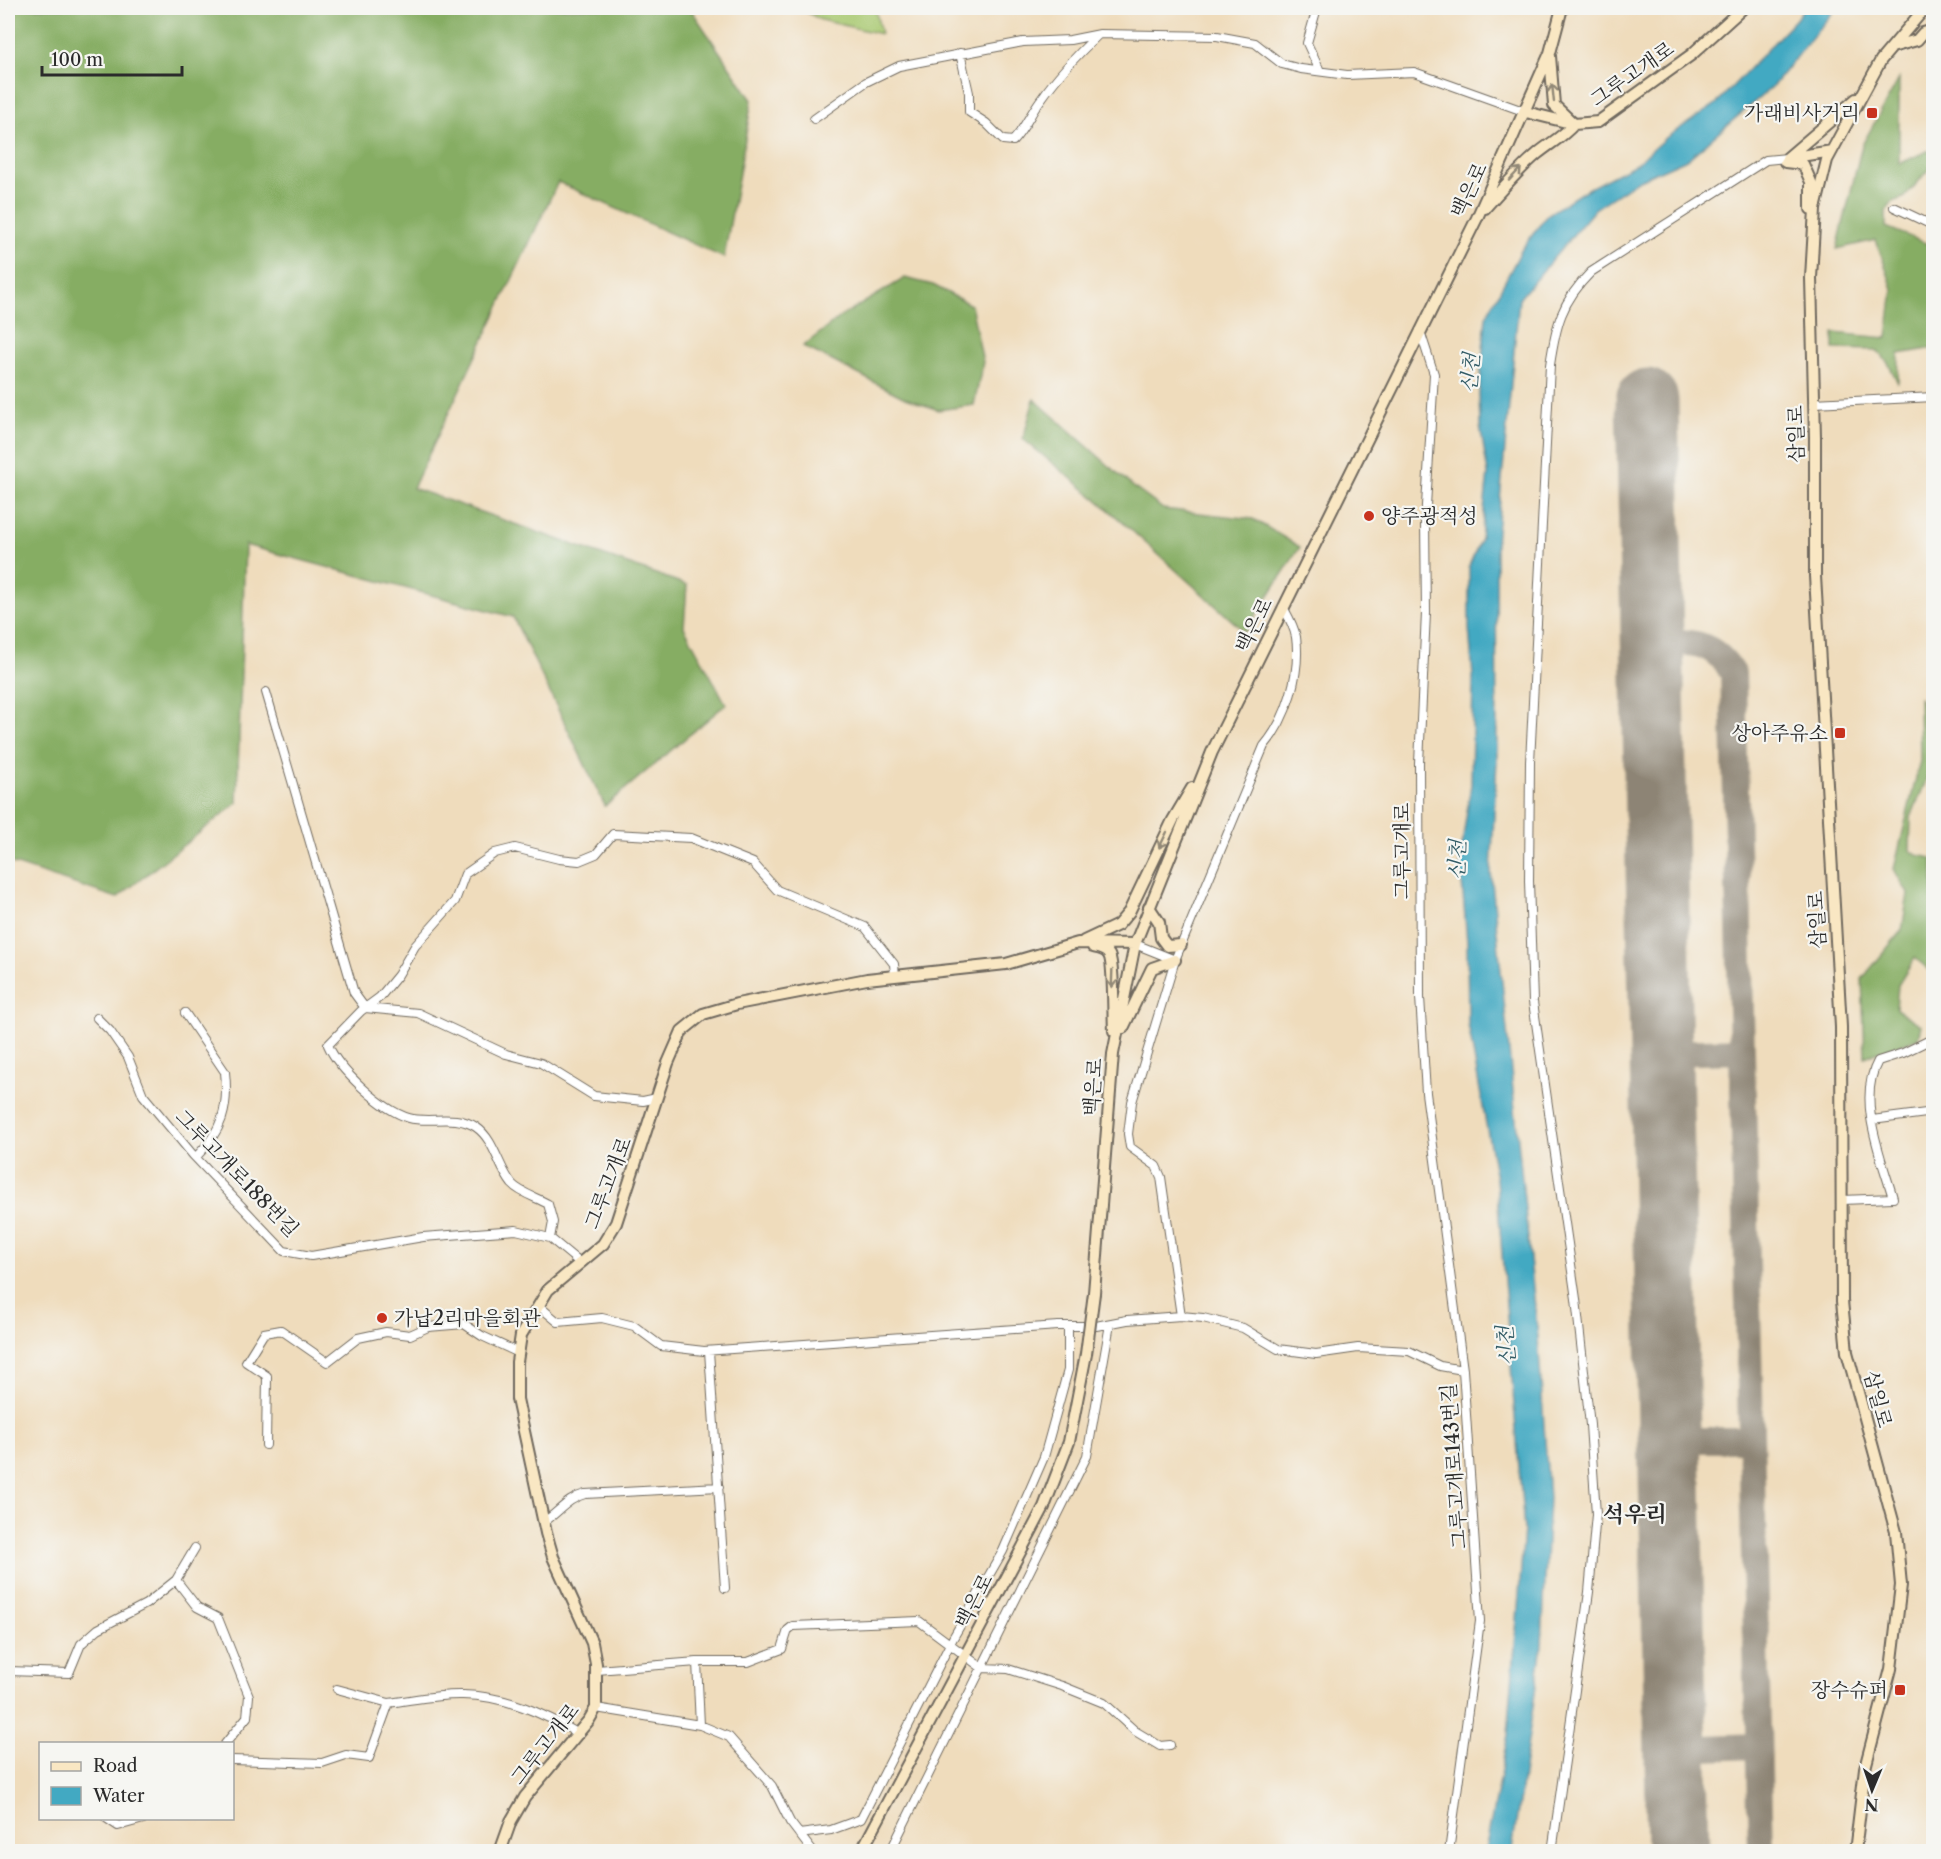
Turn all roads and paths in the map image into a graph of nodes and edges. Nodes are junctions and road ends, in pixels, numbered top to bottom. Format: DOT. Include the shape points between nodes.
graph roads {
  1 [pos="1317,8"];
  2 [pos="1562,8"];
  3 [pos="1743,8"];
  4 [pos="1923,8"];
  5 [pos="1934,17"];
  6 [pos="1934,30"];
  7 [pos="1100,34"];
  8 [pos="1892,47"];
  9 [pos="960,53"];
  10 [pos="1550,53"];
  11 [pos="1320,71"];
  12 [pos="1861,94"];
  13 [pos="1526,112"];
  14 [pos="814,119"];
  15 [pos="1574,124"];
  16 [pos="1832,151"];
  17 [pos="1786,160"];
  18 [pos="1894,207"];
  19 [pos="1477,218"];
  20 [pos="1934,226"];
  21 [pos="1813,234"];
  22 [pos="1420,332"];
  23 [pos="1934,397"];
  24 [pos="1814,403"];
  25 [pos="1283,607"];
  26 [pos="266,692"];
  27 [pos="1212,752"];
  28 [pos="1149,907"];
  29 [pos="1078,943"];
  30 [pos="1136,944"];
  31 [pos="1181,945"];
  32 [pos="1175,960"];
  33 [pos="895,976"];
  34 [pos="365,1008"];
  35 [pos="185,1013"];
  36 [pos="97,1018"];
  37 [pos="1934,1038"];
  38 [pos="1115,1044"];
  39 [pos="657,1098"];
  40 [pos="1934,1112"];
  41 [pos="1872,1120"];
  42 [pos="196,1157"];
  43 [pos="1842,1200"];
  44 [pos="550,1238"];
  45 [pos="579,1262"];
  46 [pos="539,1306"];
  47 [pos="1181,1316"];
  48 [pos="1110,1324"];
  49 [pos="1068,1326"];
  50 [pos="709,1351"];
  51 [pos="519,1353"];
  52 [pos="1463,1370"];
  53 [pos="266,1445"];
  54 [pos="719,1487"];
  55 [pos="544,1522"];
  56 [pos="195,1548"];
  57 [pos="177,1580"];
  58 [pos="725,1588"];
  59 [pos="950,1646"];
  60 [pos="966,1657"];
  61 [pos="697,1662"];
  62 [pos="982,1668"];
  63 [pos="597,1670"];
  64 [pos="8,1671"];
  65 [pos="337,1689"];
  66 [pos="389,1703"];
  67 [pos="596,1708"];
  68 [pos="700,1725"];
  69 [pos="579,1734"];
  70 [pos="226,1742"];
  71 [pos="1170,1744"];
  72 [pos="234,1760"];
  73 [pos="109,1820"];
  74 [pos="140,1820"];
  75 [pos="799,1834"];
  76 [pos="806,1848"];
  77 [pos="500,1851"];
  78 [pos="813,1851"];
  79 [pos="861,1851"];
  80 [pos="890,1851"];
  81 [pos="1449,1851"];
  82 [pos="1552,1851"];
  83 [pos="1855,1851"];
  1 -- 11 [label="street" via="1307,43"];
  2 -- 10 [label="main road, 백은로"];
  3 -- 15 [label="main road, 그루고개로" via="1691,55 1622,107 1598,122"];
  4 -- 5 [label="street"];
  4 -- 8 [label="main road, 삼일로"];
  6 -- 8 [label="main road"];
  7 -- 9 [label="street"];
  7 -- 9 [label="street" via="1073,59 1012,141 1003,140 969,112"];
  7 -- 11 [label="street" via="1217,36 1255,43 1282,64"];
  8 -- 12 [label="main road, 삼일로"];
  9 -- 14 [label="street" via="880,74"];
  10 -- 13 [label="main road, 백은로"];
  15 -- 10 [label="main road, one-way" via="1554,105"];
  11 -- 13 [label="street" via="1347,75 1414,72"];
  12 -- 16 [label="main road, 삼일로"];
  12 -- 17 [label="main road"];
  13 -- 15 [label="main road, 그루고개로"];
  13 -- 19 [label="main road, 백은로"];
  19 -- 15 [label="main road, one-way" via="1518,170"];
  16 -- 17 [label="main road"];
  16 -- 21 [label="main road, 삼일로" via="1815,209"];
  17 -- 21 [label="main road" via="1803,164 1811,182"];
  17 -- 82 [label="street" via="1766,160 1591,272 1577,286 1557,321 1550,365 1530,762 1532,980 1575,1299 1596,1514 1589,1592"];
  18 -- 20 [label="street"];
  19 -- 22 [label="main road, 백은로"];
  21 -- 24 [label="main road, 삼일로"];
  22 -- 25 [label="main road, 백은로"];
  22 -- 52 [label="street, 그루고개로" via="1434,374 1425,522 1426,613 1419,763 1420,997 1426,1093"];
  23 -- 24 [label="street"];
  24 -- 43 [label="main road, 삼일로" via="1815,576 1841,1027"];
  25 -- 27 [label="main road, 백은로"];
  25 -- 31 [label="street" via="1296,637 1288,702 1264,746"];
  26 -- 34 [label="street" via="354,993"];
  27 -- 28 [label="main road, 백은로"];
  27 -- 29 [label="main road, one-way" via="1173,820 1129,912 1105,933"];
  28 -- 30 [label="main road, 백은로"];
  28 -- 31 [label="main road" via="1167,946"];
  29 -- 30 [label="main road, 그루고개로"];
  29 -- 33 [label="main road, 그루고개로" via="1006,964"];
  29 -- 38 [label="main road, one-way" via="1109,955 1113,967"];
  30 -- 32 [label="street"];
  30 -- 38 [label="main road, 백은로"];
  31 -- 32 [label="street"];
  32 -- 38 [label="main road" via="1152,968 1147,974"];
  32 -- 47 [label="street" via="1132,1102 1128,1134 1130,1147 1156,1166 1161,1177"];
  33 -- 34 [label="street" via="894,964 865,927 777,890 753,863 691,838 613,834 596,854 579,861 515,848 495,853 465,874 455,901 415,946 380,997"];
  33 -- 39 [label="main road, 그루고개로" via="737,1004 704,1014 682,1031"];
  34 -- 39 [label="street" via="418,1013 506,1054 541,1063 594,1096 643,1101"];
  34 -- 44 [label="street" via="328,1046 334,1057 352,1078 410,1119 447,1118 476,1127 490,1141 514,1186 548,1204 553,1222"];
  35 -- 42 [label="street" via="225,1072 226,1082 219,1130"];
  36 -- 42 [label="street, 그루고개로188번길" via="128,1057 143,1095"];
  37 -- 41 [label="street" via="1878,1061 1871,1074"];
  38 -- 60 [label="main road, 백은로, bridge" via="1094,1293 1069,1442 1044,1507"];
  39 -- 45 [label="main road, 그루고개로" via="616,1223 603,1244"];
  40 -- 41 [label="street"];
  41 -- 43 [label="street" via="1876,1147 1893,1198"];
  42 -- 44 [label="street, 그루고개로188번길" via="284,1251 312,1256 423,1238 516,1230"];
  43 -- 83 [label="main road, 삼일로" via="1842,1301 1847,1352 1896,1532 1901,1585 1891,1670 1865,1768"];
  44 -- 45 [label="street, 그루고개로188번길"];
  45 -- 46 [label="main road, 그루고개로" via="548,1290"];
  46 -- 50 [label="street, 그루고개로143번길" via="558,1322 602,1318 634,1326 661,1346"];
  46 -- 51 [label="main road, 그루고개로" via="521,1335"];
  47 -- 48 [label="street, 그루고개로143번길"];
  47 -- 52 [label="street, 그루고개로143번길" via="1244,1328 1278,1349 1316,1354 1358,1348 1409,1352 1440,1366"];
  48 -- 49 [label="street, 그루고개로143번길"];
  48 -- 62 [label="street" via="1087,1456"];
  49 -- 50 [label="street, 그루고개로143번길"];
  49 -- 59 [label="street" via="1068,1370 1044,1457 1002,1551"];
  50 -- 54 [label="street"];
  51 -- 53 [label="street" via="464,1324 428,1327 410,1335 386,1332 358,1338 327,1362 281,1330 264,1332 246,1362 267,1376"];
  51 -- 55 [label="main road, 그루고개로" via="517,1399"];
  52 -- 81 [label="street, 그루고개로143번길" via="1480,1621"];
  54 -- 55 [label="street" via="585,1494 573,1497"];
  54 -- 58 [label="street"];
  55 -- 63 [label="main road, 그루고개로" via="553,1557 592,1643"];
  56 -- 57 [label="street"];
  57 -- 64 [label="street" via="146,1604 98,1629 81,1644 69,1673"];
  57 -- 70 [label="street" via="197,1607 218,1618 249,1696 247,1717"];
  59 -- 60 [label="street"];
  59 -- 61 [label="street" via="919,1621 793,1626 782,1649 748,1662"];
  59 -- 75 [label="street" via="861,1818 831,1830"];
  60 -- 62 [label="street"];
  60 -- 79 [label="main road, 백은로"];
  61 -- 63 [label="street"];
  61 -- 68 [label="street"];
  62 -- 71 [label="street" via="1008,1669 1062,1686 1104,1703 1135,1731 1160,1746"];
  62 -- 80 [label="street"];
  63 -- 67 [label="main road, 그루고개로"];
  65 -- 66 [label="street"];
  66 -- 69 [label="street" via="463,1695 516,1703"];
  66 -- 72 [label="street" via="369,1758 346,1755 322,1762"];
  67 -- 68 [label="street"];
  67 -- 69 [label="main road, 그루고개로"];
  68 -- 75 [label="street" via="729,1737 772,1786"];
  69 -- 77 [label="main road, 그루고개로" via="525,1797"];
  73 -- 74 [label="street" via="118,1826"];
  75 -- 76 [label="street"];
  76 -- 78 [label="street"];
}
